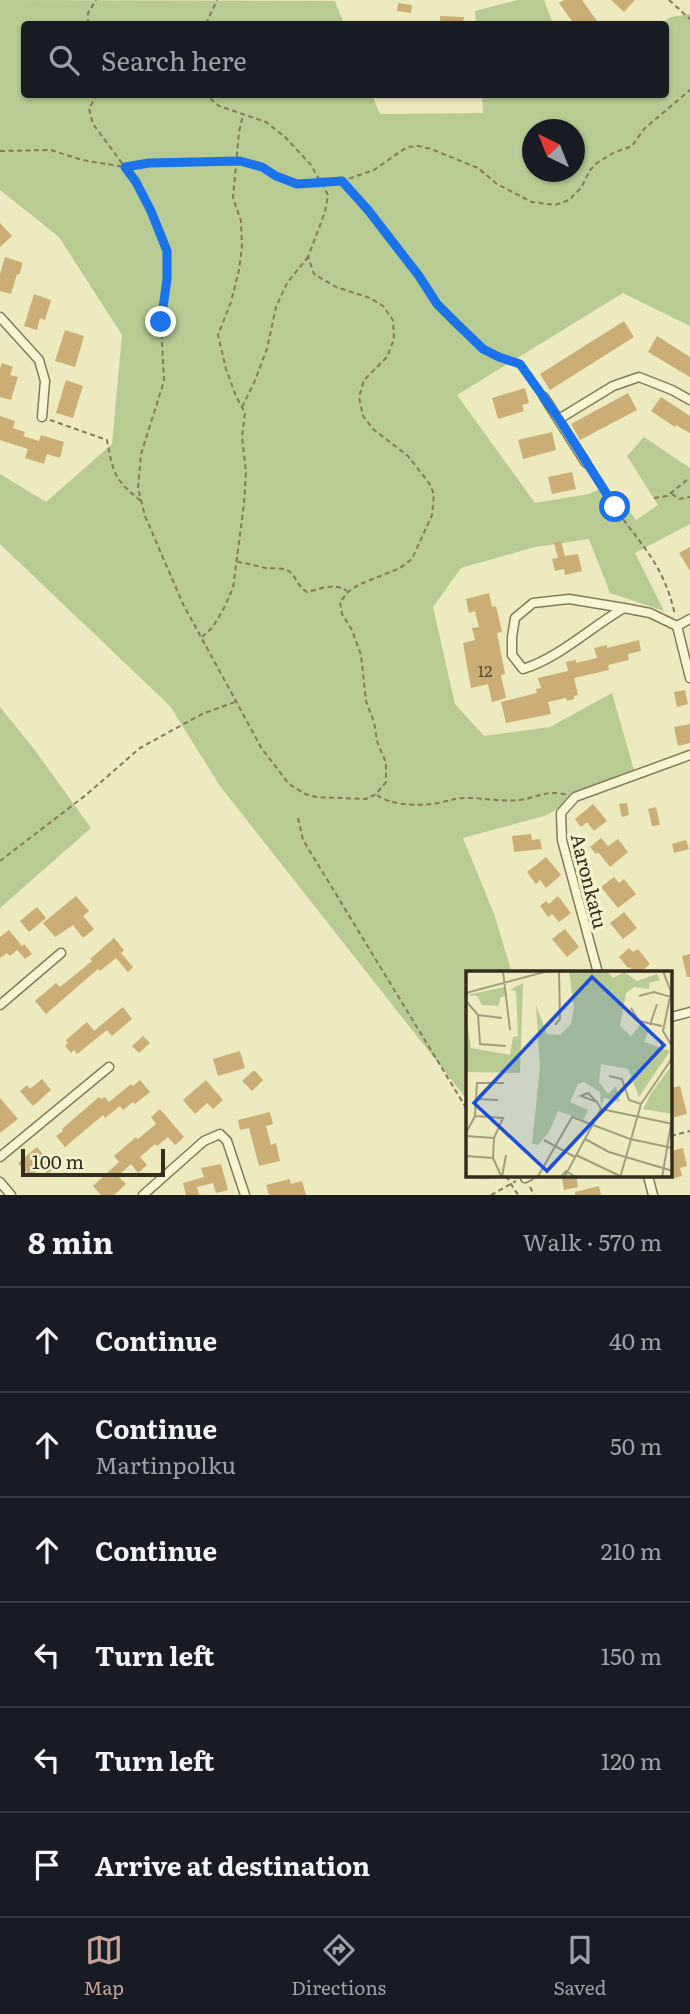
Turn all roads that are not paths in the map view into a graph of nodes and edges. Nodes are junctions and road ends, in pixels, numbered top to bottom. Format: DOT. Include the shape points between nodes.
graph roads {
  1 [pos="0,317"];
  2 [pos="544,397"];
  3 [pos="690,400"];
  4 [pos="42,417"];
  5 [pos="559,419"];
  6 [pos="586,463"];
  7 [pos="624,608"];
  8 [pos="690,619"];
  9 [pos="677,626"];
  10 [pos="690,678"];
  11 [pos="690,755"];
  12 [pos="61,953"];
  13 [pos="597,971"];
  14 [pos="0,1006"];
  15 [pos="690,1012"];
  16 [pos="672,1017"];
  17 [pos="109,1067"];
  18 [pos="0,1157"];
  19 [pos="649,1178"];
  20 [pos="0,1182"];
  21 [pos="11,1195"];
  22 [pos="144,1195"];
  23 [pos="245,1195"];
  24 [pos="653,1195"];
  1 -- 4 [label="street" via="39,360 45,381"];
  2 -- 5 [label="street"];
  3 -- 5 [label="street" via="639,377 612,386"];
  5 -- 6 [label="street"];
  7 -- 7 [label="street" via="541,663 523,669 512,655 515,618 533,603 569,599"];
  7 -- 9 [label="street" via="650,613"];
  8 -- 9 [label="street"];
  9 -- 10 [label="street"];
  11 -- 13 [label="street, Aaronkatu" via="575,797 561,813 562,840"];
  12 -- 14 [label="street"];
  15 -- 16 [label="street"];
  17 -- 18 [label="street"];
  19 -- 24 [label="street"];
  20 -- 21 [label="street"];
  22 -- 23 [label="street" via="204,1141 220,1134 227,1141"];
}
